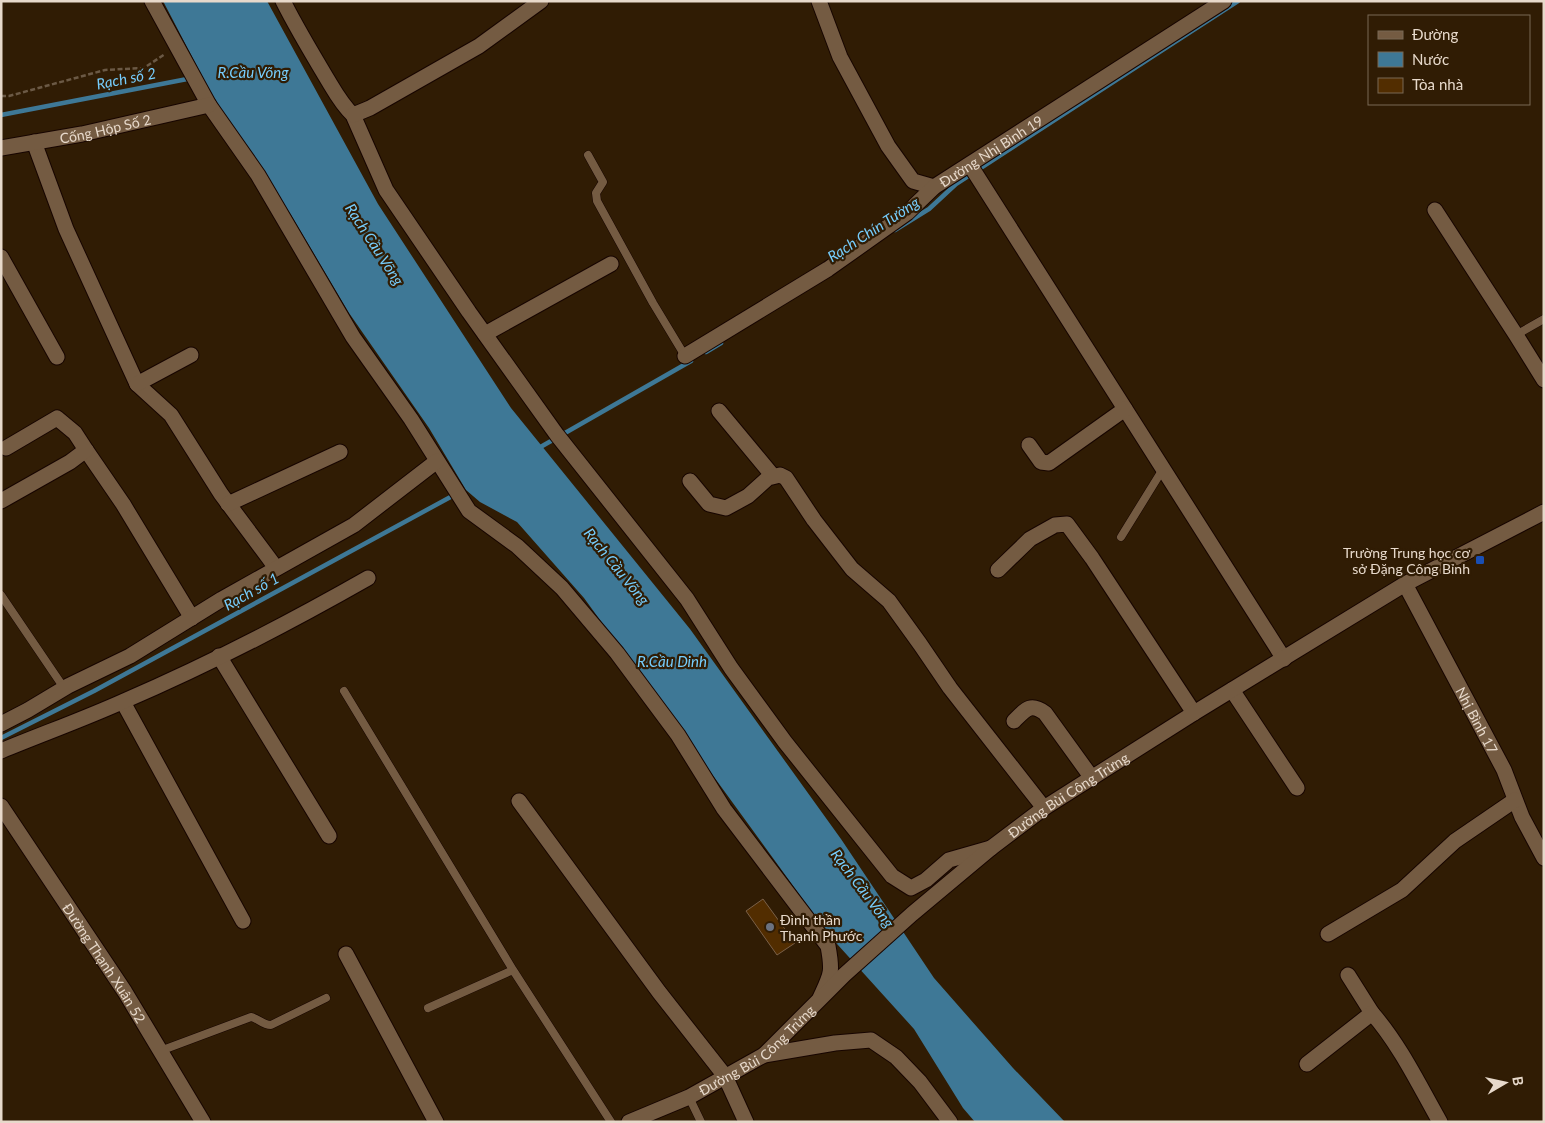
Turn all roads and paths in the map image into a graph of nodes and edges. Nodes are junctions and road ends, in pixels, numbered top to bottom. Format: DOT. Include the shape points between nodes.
graph roads {
  1 [pos="152,1"];
  2 [pos="283,1"];
  3 [pos="541,1"];
  4 [pos="819,1"];
  5 [pos="1224,1"];
  6 [pos="177,46"];
  7 [pos="1,96"];
  8 [pos="209,105"];
  9 [pos="353,115"];
  10 [pos="34,142"];
  11 [pos="1,148"];
  12 [pos="588,155"];
  13 [pos="970,165"];
  14 [pos="934,187"];
  15 [pos="1435,210"];
  16 [pos="1,257"];
  17 [pos="611,264"];
  18 [pos="1544,319"];
  19 [pos="485,334"];
  20 [pos="1516,335"];
  21 [pos="191,355"];
  22 [pos="685,356"];
  23 [pos="56,357"];
  24 [pos="1544,380"];
  25 [pos="137,384"];
  26 [pos="1125,409"];
  27 [pos="719,411"];
  28 [pos="1029,445"];
  29 [pos="6,448"];
  30 [pos="86,450"];
  31 [pos="340,452"];
  32 [pos="437,461"];
  33 [pos="1163,469"];
  34 [pos="773,476"];
  35 [pos="690,481"];
  36 [pos="1,501"];
  37 [pos="228,504"];
  38 [pos="1544,512"];
  39 [pos="1121,536"];
  40 [pos="276,568"];
  41 [pos="998,570"];
  42 [pos="368,578"];
  43 [pos="1405,584"];
  44 [pos="1,595"];
  45 [pos="192,618"];
  46 [pos="219,656"];
  47 [pos="1284,659"];
  48 [pos="64,688"];
  49 [pos="1232,690"];
  50 [pos="344,691"];
  51 [pos="123,702"];
  52 [pos="1194,713"];
  53 [pos="1014,721"];
  54 [pos="1,724"];
  55 [pos="1,751"];
  56 [pos="1092,778"];
  57 [pos="1297,788"];
  58 [pos="1515,800"];
  59 [pos="519,801"];
  60 [pos="1,806"];
  61 [pos="1044,808"];
  62 [pos="329,836"];
  63 [pos="991,848"];
  64 [pos="1544,858"];
  65 [pos="243,921"];
  66 [pos="1328,934"];
  67 [pos="346,954"];
  68 [pos="513,970"];
  69 [pos="1348,975"];
  70 [pos="326,998"];
  71 [pos="818,1002"];
  72 [pos="428,1008"];
  73 [pos="1372,1013"];
  74 [pos="160,1051"];
  75 [pos="764,1055"];
  76 [pos="1307,1064"];
  77 [pos="724,1076"];
  78 [pos="688,1097"];
  79 [pos="1439,1121"];
  80 [pos="203,1122"];
  81 [pos="436,1122"];
  82 [pos="611,1122"];
  83 [pos="629,1122"];
  84 [pos="701,1122"];
  85 [pos="746,1122"];
  86 [pos="950,1122"];
  1 -- 6 [label="street"];
  2 -- 9 [label="street" via="322,71"];
  3 -- 9 [label="street" via="480,46"];
  4 -- 14 [label="street" via="840,57 888,146 913,181"];
  5 -- 13 [label="street, Đường Nhị Bình 19"];
  6 -- 7 [label="path" via="144,68 105,70"];
  6 -- 8 [label="street"];
  8 -- 10 [label="street, Cống Hộp Số 2"];
  8 -- 32 [label="street" via="258,175 353,337"];
  9 -- 19 [label="street" via="386,190"];
  10 -- 11 [label="street, Cống Hộp Số 2"];
  10 -- 25 [label="street" via="66,229"];
  12 -- 22 [label="lane" via="603,182 596,193 597,201"];
  13 -- 14 [label="street, Đường Nhị Bình 19"];
  13 -- 26 [label="street"];
  14 -- 22 [label="street, Đường Nhị Bình 19" via="907,213 828,269"];
  15 -- 20 [label="street"];
  16 -- 23 [label="street"];
  17 -- 19 [label="street"];
  18 -- 20 [label="lane"];
  19 -- 63 [label="street" via="561,440 687,600 785,742 892,876 911,888 949,860"];
  20 -- 24 [label="street"];
  21 -- 25 [label="street"];
  25 -- 37 [label="street" via="171,415"];
  26 -- 28 [label="street" via="1049,463 1041,462"];
  26 -- 33 [label="street"];
  27 -- 34 [label="street"];
  29 -- 30 [label="street" via="57,418 74,433"];
  30 -- 36 [label="street"];
  30 -- 45 [label="street"];
  31 -- 37 [label="street"];
  32 -- 40 [label="street" via="354,525"];
  32 -- 71 [label="street" via="468,511 517,546 562,588 617,653 678,736 724,809 828,946 831,975"];
  33 -- 39 [label="lane"];
  33 -- 47 [label="street"];
  34 -- 35 [label="street" via="726,508 709,504"];
  34 -- 61 [label="street" via="786,478 852,569 889,602 950,688"];
  37 -- 40 [label="street"];
  38 -- 43 [label="street, Đường Bùi Công Trừng"];
  40 -- 45 [label="street"];
  41 -- 52 [label="street" via="1030,539 1055,526 1067,524"];
  42 -- 46 [label="street" via="299,617"];
  43 -- 47 [label="street, Đường Bùi Công Trừng"];
  43 -- 58 [label="street, Nhị Bình 17" via="1504,770"];
  44 -- 48 [label="lane"];
  45 -- 48 [label="street" via="130,656"];
  46 -- 51 [label="street"];
  46 -- 62 [label="street"];
  47 -- 49 [label="street, Đường Bùi Công Trừng"];
  48 -- 54 [label="street"];
  49 -- 52 [label="street, Đường Bùi Công Trừng"];
  49 -- 57 [label="street"];
  50 -- 68 [label="lane"];
  51 -- 55 [label="street"];
  51 -- 65 [label="street"];
  52 -- 56 [label="street, Đường Bùi Công Trừng"];
  53 -- 56 [label="street" via="1031,708 1044,713"];
  56 -- 61 [label="street, Đường Bùi Công Trừng"];
  58 -- 64 [label="street, Nhị Bình 17"];
  58 -- 66 [label="street" via="1455,841 1402,890"];
  59 -- 77 [label="street"];
  60 -- 74 [label="street, Đường Thạnh Xuân 52" via="125,992"];
  61 -- 63 [label="street, Đường Bùi Công Trừng"];
  63 -- 71 [label="street, Đường Bùi Công Trừng" via="912,914"];
  67 -- 81 [label="street"];
  68 -- 72 [label="lane"];
  68 -- 82 [label="lane"];
  69 -- 73 [label="street"];
  70 -- 74 [label="lane" via="271,1025 250,1017"];
  71 -- 75 [label="street, Đường Bùi Công Trừng"];
  73 -- 76 [label="street"];
  73 -- 79 [label="street" via="1395,1044"];
  74 -- 80 [label="street, Đường Thạnh Xuân 52"];
  75 -- 77 [label="street, Đường Bùi Công Trừng"];
  75 -- 86 [label="street" via="871,1040 896,1057"];
  77 -- 78 [label="street, Đường Bùi Công Trừng"];
  77 -- 85 [label="street"];
  78 -- 83 [label="street, Đường Bùi Công Trừng"];
  78 -- 84 [label="lane"];
}
